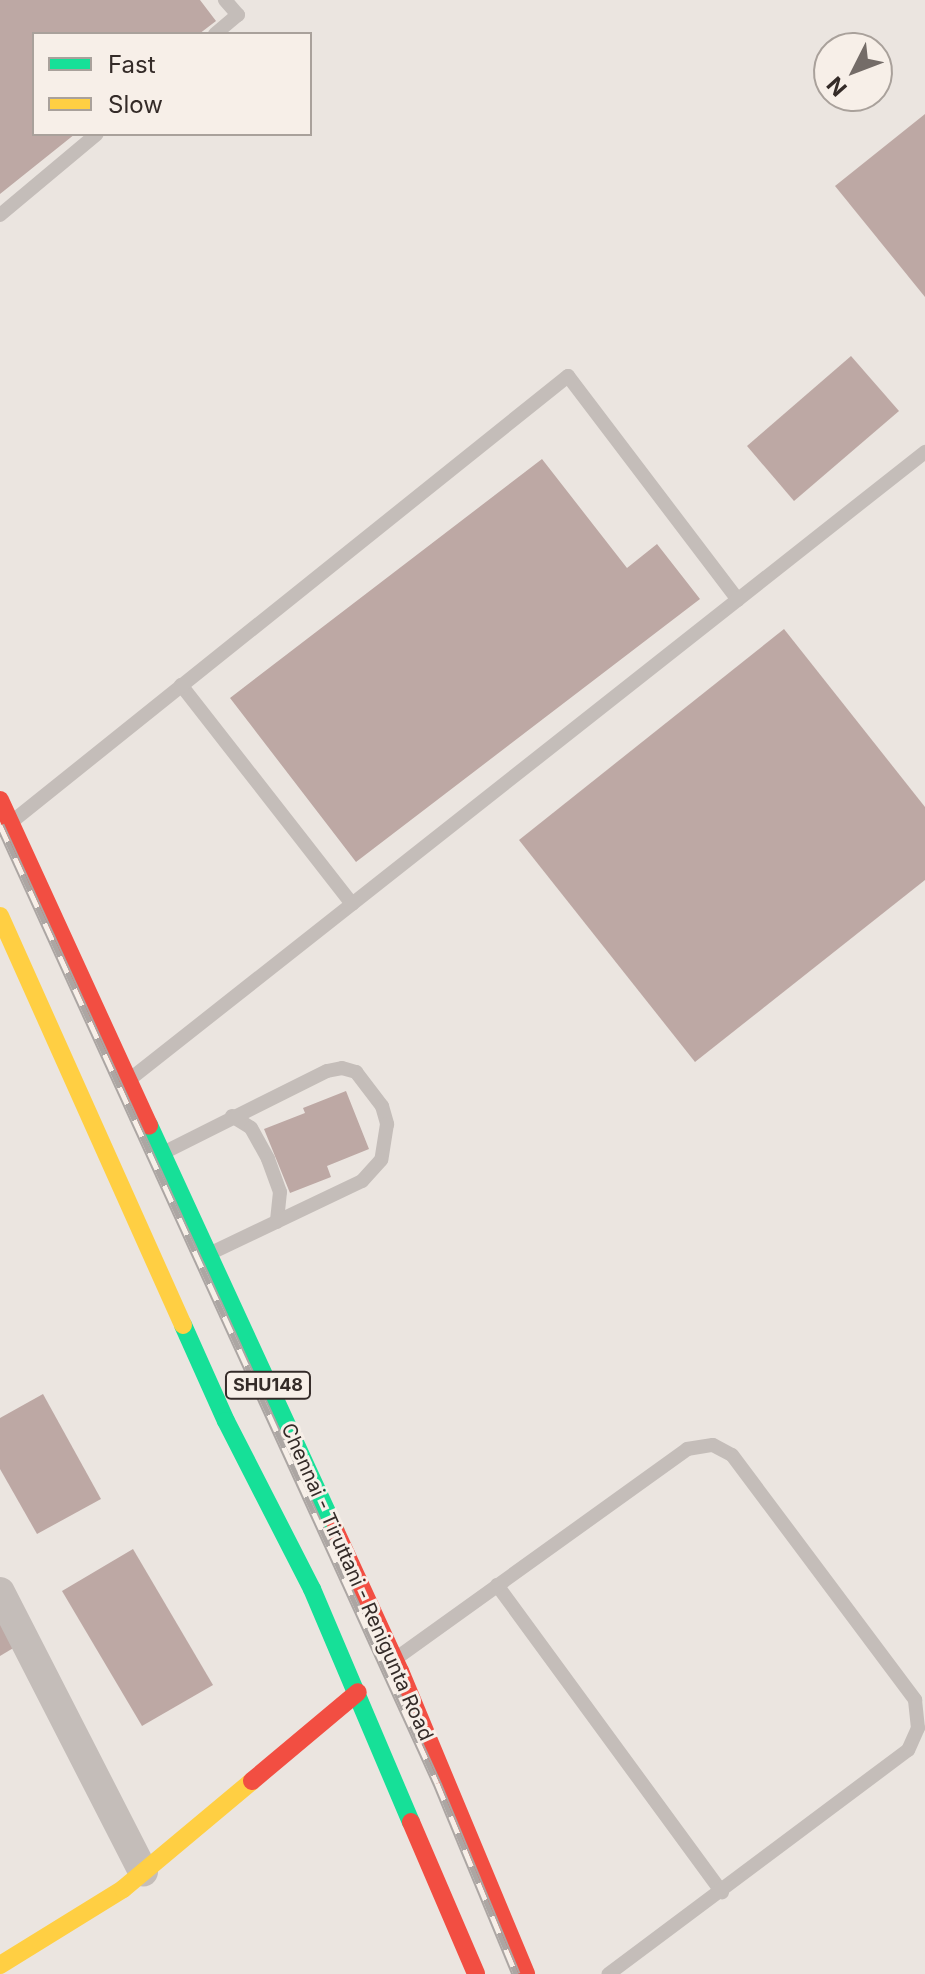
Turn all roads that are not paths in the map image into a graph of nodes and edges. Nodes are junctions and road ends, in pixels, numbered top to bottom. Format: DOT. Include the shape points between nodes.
graph roads {
  1 [pos="225,0"];
  2 [pos="217,32"];
  3 [pos="95,136"];
  4 [pos="0,215"];
  5 [pos="925,452"];
  6 [pos="738,600"];
  7 [pos="181,685"];
  8 [pos="0,800"];
  9 [pos="11,823"];
  10 [pos="352,904"];
  11 [pos="0,916"];
  12 [pos="127,1081"];
  13 [pos="232,1116"];
  14 [pos="161,1154"];
  15 [pos="277,1222"];
  16 [pos="207,1255"];
  17 [pos="497,1585"];
  18 [pos="0,1592"];
  19 [pos="395,1659"];
  20 [pos="358,1692"];
  21 [pos="921,1709"];
  22 [pos="143,1871"];
  23 [pos="722,1892"];
  24 [pos="0,1965"];
  25 [pos="492,1965"];
  26 [pos="526,1974"];
  27 [pos="609,1974"];
  1 -- 2 [label="lane" via="238,15"];
  3 -- 4 [label="lane"];
  5 -- 6 [label="lane"];
  6 -- 7 [label="lane" via="568,376"];
  6 -- 10 [label="lane"];
  7 -- 9 [label="lane"];
  7 -- 10 [label="lane"];
  8 -- 9 [label="main road, Chennai - Tiruttani - Renigunta Road / SHU148"];
  9 -- 12 [label="main road, Chennai - Tiruttani - Renigunta Road / SHU148"];
  10 -- 12 [label="lane"];
  11 -- 20 [label="main road, Chennai - Tiruttani - Renigunta Road / SHU148" via="226,1421"];
  12 -- 14 [label="main road, Chennai - Tiruttani - Renigunta Road / SHU148"];
  13 -- 14 [label="lane"];
  13 -- 15 [label="lane" via="251,1128 268,1159 280,1192"];
  13 -- 15 [label="lane" via="342,1068 356,1072 382,1106 387,1124 381,1160 362,1181"];
  14 -- 16 [label="main road, Chennai - Tiruttani - Renigunta Road / SHU148"];
  15 -- 16 [label="lane"];
  16 -- 19 [label="main road, Chennai - Tiruttani - Renigunta Road / SHU148"];
  17 -- 19 [label="lane"];
  17 -- 21 [label="lane" via="687,1449 713,1445 732,1455"];
  17 -- 23 [label="lane"];
  18 -- 22 [label="street"];
  19 -- 25 [label="main road, Chennai - Tiruttani - Renigunta Road / SHU148"];
  20 -- 22 [label="main road"];
  20 -- 25 [label="main road, Chennai - Tiruttani - Renigunta Road / SHU148"];
  21 -- 23 [label="lane" via="908,1750"];
  22 -- 24 [label="main road" via="123,1889"];
  23 -- 27 [label="lane"];
  25 -- 26 [label="main road, Chennai - Tiruttani - Renigunta Road / SHU148"];
}
